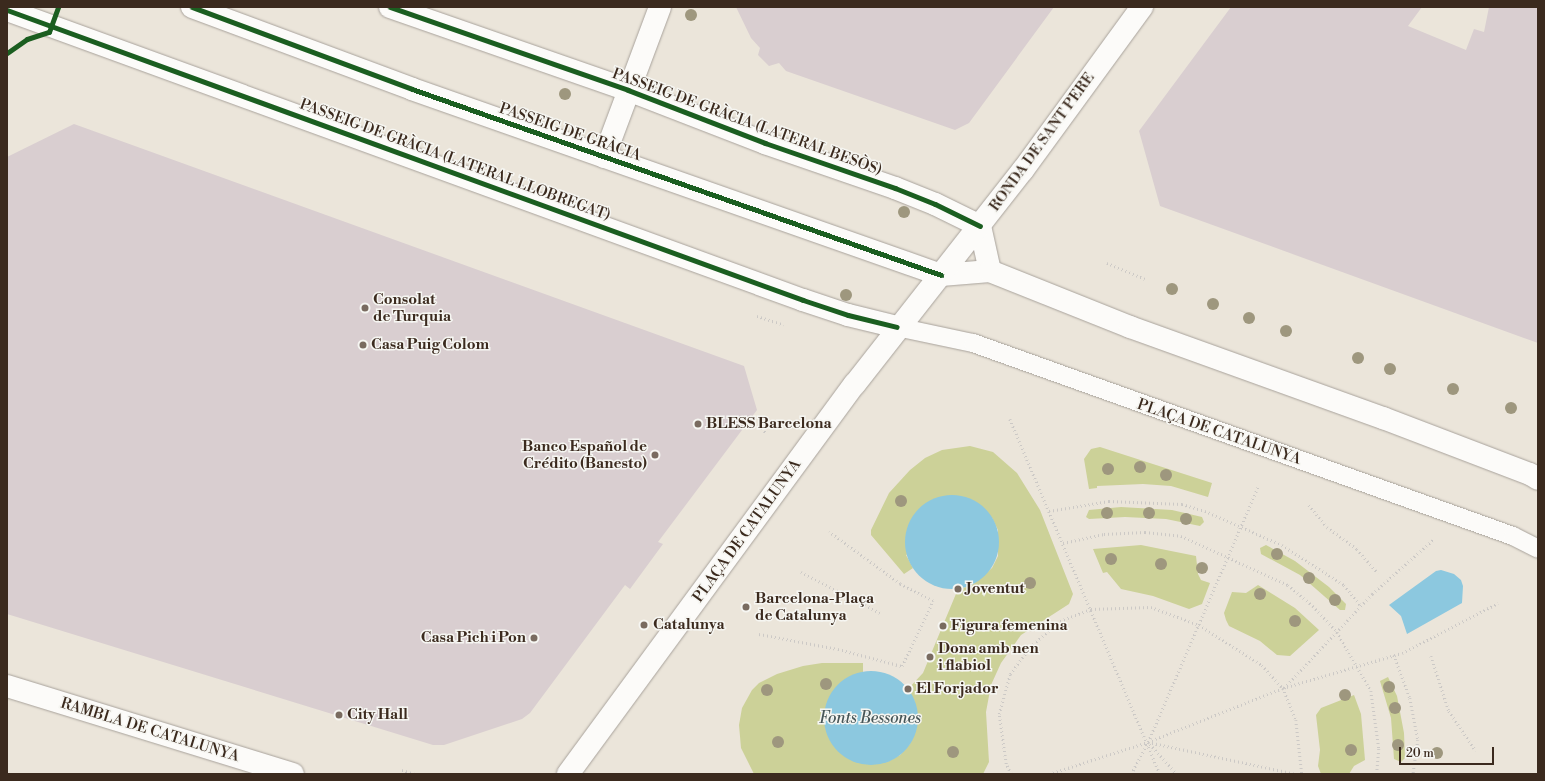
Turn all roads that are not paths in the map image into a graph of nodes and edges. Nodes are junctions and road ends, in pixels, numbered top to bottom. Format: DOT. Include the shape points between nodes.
graph roads {
  1 [pos="192,7"];
  2 [pos="390,7"];
  3 [pos="660,7"];
  4 [pos="1142,7"];
  5 [pos="7,10"];
  6 [pos="628,90"];
  7 [pos="604,157"];
  8 [pos="980,226"];
  9 [pos="990,271"];
  10 [pos="941,275"];
  11 [pos="897,327"];
  12 [pos="1538,479"];
  13 [pos="1538,549"];
  14 [pos="7,686"];
  15 [pos="293,774"];
  16 [pos="568,774"];
  1 -- 7 [label="street, PASSEIG DE GRÀCIA"];
  2 -- 6 [label="street, PASSEIG DE GRÀCIA (LATERAL BESÒS)"];
  3 -- 6 [label="street" via="652,35"];
  4 -- 8 [label="street, RONDA DE SANT PERE"];
  5 -- 11 [label="street, PASSEIG DE GRÀCIA (LATERAL LLOBREGAT)" via="802,300"];
  6 -- 7 [label="street"];
  6 -- 8 [label="street, PASSEIG DE GRÀCIA (LATERAL BESÒS)" via="743,135 895,188"];
  7 -- 10 [label="street, PASSEIG DE GRÀCIA"];
  8 -- 9 [label="street"];
  8 -- 10 [label="street, RONDA DE SANT PERE"];
  9 -- 10 [label="street"];
  9 -- 12 [label="street" via="1130,327 1404,426"];
  10 -- 11 [label="street, PLAÇA DE CATALUNYA"];
  11 -- 13 [label="lane, PLAÇA DE CATALUNYA" via="973,343 1513,536"];
  11 -- 16 [label="street, PLAÇA DE CATALUNYA"];
  14 -- 15 [label="street, RAMBLA DE CATALUNYA"];
}
